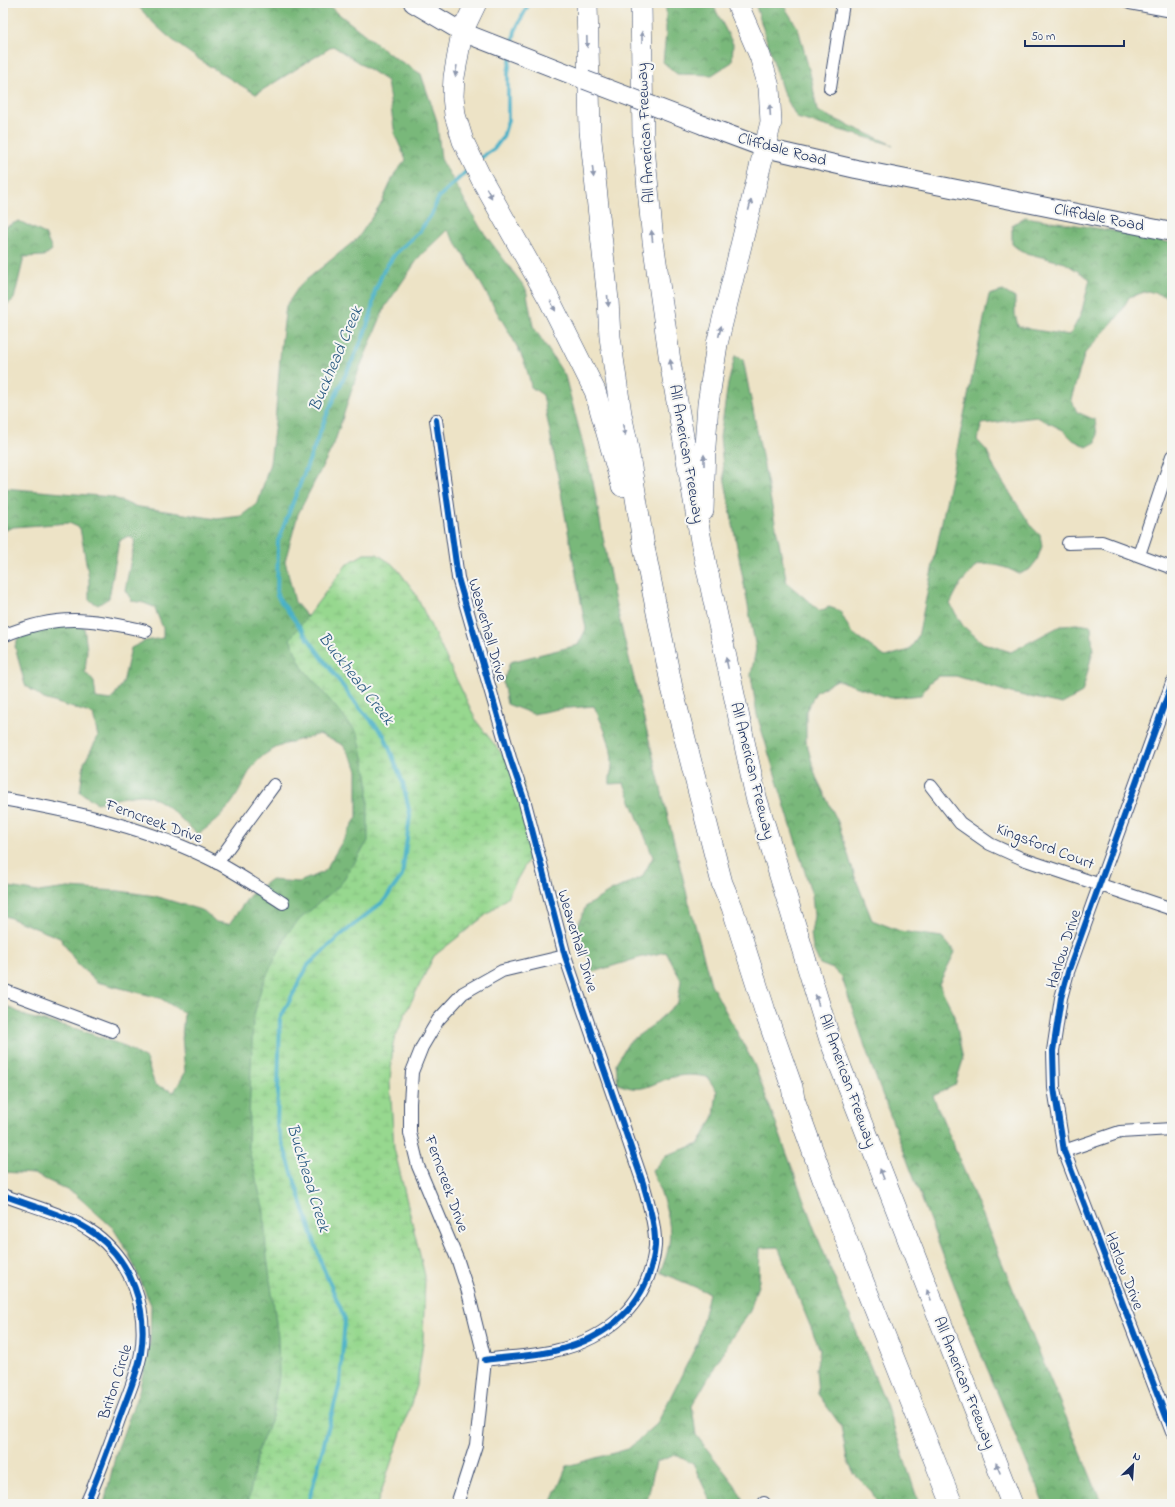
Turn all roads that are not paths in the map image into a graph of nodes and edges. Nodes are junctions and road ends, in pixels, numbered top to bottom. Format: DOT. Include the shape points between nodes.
graph roads {
  1 [pos="413,3"];
  2 [pos="476,3"];
  3 [pos="586,3"];
  4 [pos="641,3"];
  5 [pos="737,3"];
  6 [pos="843,3"];
  7 [pos="1130,3"];
  8 [pos="1172,11"];
  9 [pos="462,32"];
  10 [pos="830,88"];
  11 [pos="765,148"];
  12 [pos="1172,232"];
  13 [pos="436,420"];
  14 [pos="1172,456"];
  15 [pos="701,541"];
  16 [pos="1068,544"];
  17 [pos="644,547"];
  18 [pos="1139,555"];
  19 [pos="1172,568"];
  20 [pos="146,631"];
  21 [pos="3,636"];
  22 [pos="1172,683"];
  23 [pos="274,785"];
  24 [pos="931,786"];
  25 [pos="3,799"];
  26 [pos="217,863"];
  27 [pos="1100,884"];
  28 [pos="283,903"];
  29 [pos="1172,909"];
  30 [pos="565,956"];
  31 [pos="3,990"];
  32 [pos="112,1030"];
  33 [pos="1172,1129"];
  34 [pos="1064,1151"];
  35 [pos="3,1196"];
  36 [pos="484,1360"];
  37 [pos="1172,1432"];
  38 [pos="86,1504"];
  39 [pos="457,1504"];
  40 [pos="952,1504"];
  41 [pos="1012,1504"];
  1 -- 9 [label="main road, Cliffdale Road"];
  2 -- 9 [label="highway"];
  3 -- 17 [label="highway, one-way" via="590,131 610,337"];
  15 -- 4 [label="highway, All American Freeway, one-way" via="688,477 653,241 643,137"];
  11 -- 5 [label="highway, one-way" via="771,122 769,87 760,56"];
  6 -- 10 [label="street"];
  7 -- 8 [label="street"];
  9 -- 11 [label="main road, Cliffdale Road, bridge"];
  9 -- 17 [label="highway, one-way" via="453,96 455,115 463,142 549,300 594,391 626,501"];
  11 -- 12 [label="main road, Cliffdale Road"];
  15 -- 11 [label="highway, one-way" via="708,404 717,344"];
  13 -- 30 [label="street, Weaverhall Drive" via="458,578 524,799"];
  14 -- 18 [label="street"];
  41 -- 15 [label="highway, All American Freeway, one-way" via="830,1040 756,797"];
  16 -- 18 [label="street" via="1102,542"];
  17 -- 40 [label="highway" via="672,688 722,883 829,1196"];
  18 -- 19 [label="street"];
  20 -- 21 [label="street" via="104,621 77,619 41,623"];
  22 -- 27 [label="street, Harlow Drive"];
  23 -- 26 [label="street"];
  24 -- 27 [label="street, Kingsford Court" via="960,823 990,844 1023,859"];
  25 -- 26 [label="street, Ferncreek Drive" via="89,815 133,828"];
  26 -- 28 [label="street, Ferncreek Drive"];
  27 -- 29 [label="street, Kingsford Court"];
  27 -- 34 [label="street, Harlow Drive" via="1068,972 1055,1033 1054,1088"];
  30 -- 36 [label="street, Ferncreek Drive" via="502,972 463,993 438,1020 422,1047 412,1072 410,1133 418,1166 458,1261"];
  30 -- 36 [label="street, Weaverhall Drive" via="643,1183 655,1245 650,1273 642,1290 625,1314 605,1331 554,1351"];
  31 -- 32 [label="street"];
  33 -- 34 [label="street" via="1120,1132"];
  34 -- 37 [label="street, Harlow Drive"];
  35 -- 38 [label="street, Briton Circle" via="72,1221 95,1234 126,1267 140,1301 143,1330 141,1354"];
  36 -- 39 [label="street, Ferncreek Drive" via="476,1445"];
}
